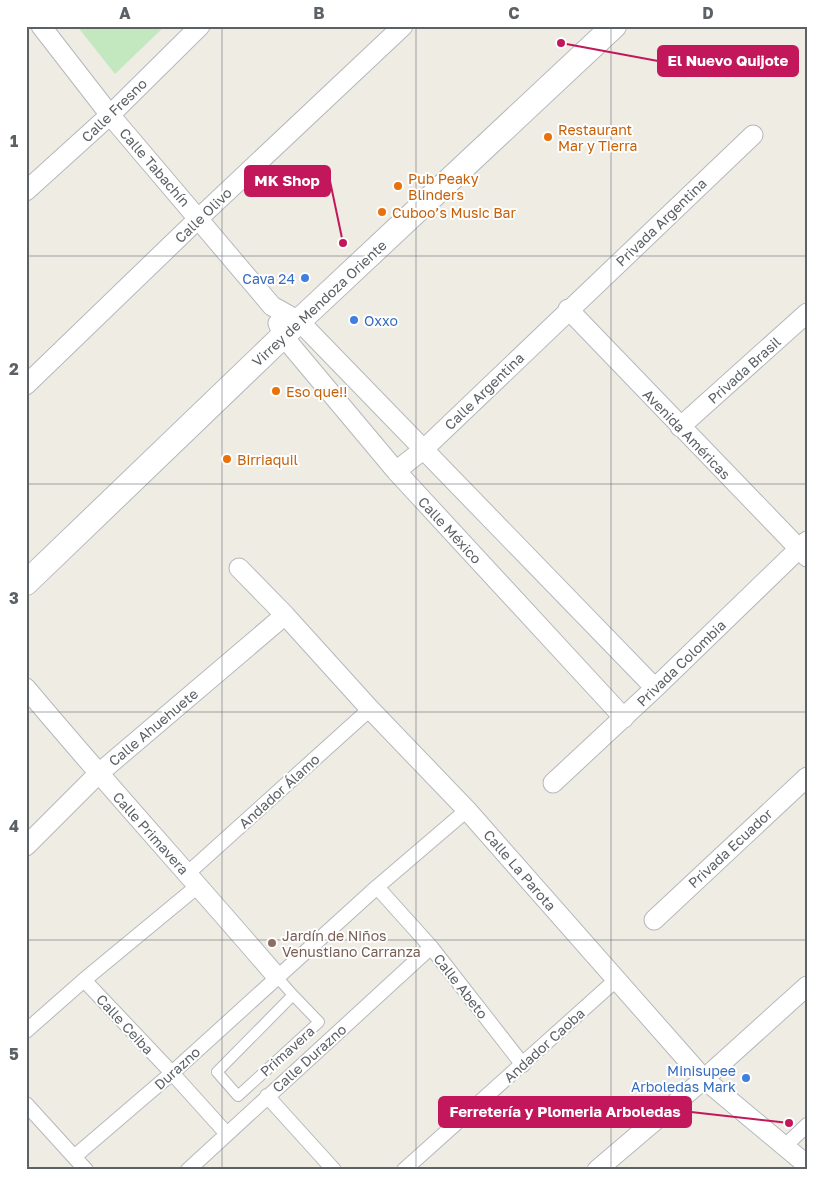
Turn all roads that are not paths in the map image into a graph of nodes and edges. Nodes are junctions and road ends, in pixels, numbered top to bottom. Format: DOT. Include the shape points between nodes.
graph roads {
  1 [pos="41,26"];
  2 [pos="200,26"];
  3 [pos="404,26"];
  4 [pos="614,26"];
  5 [pos="110,115"];
  6 [pos="753,135"];
  7 [pos="26,191"];
  8 [pos="199,218"];
  9 [pos="568,309"];
  10 [pos="807,313"];
  11 [pos="291,328"];
  12 [pos="26,385"];
  13 [pos="680,428"];
  14 [pos="424,449"];
  15 [pos="396,471"];
  16 [pos="804,549"];
  17 [pos="239,568"];
  18 [pos="26,583"];
  19 [pos="285,614"];
  20 [pos="26,688"];
  21 [pos="655,688"];
  22 [pos="370,709"];
  23 [pos="624,718"];
  24 [pos="98,774"];
  25 [pos="807,777"];
  26 [pos="553,783"];
  27 [pos="467,810"];
  28 [pos="26,846"];
  29 [pos="193,879"];
  30 [pos="377,887"];
  31 [pos="654,920"];
  32 [pos="431,947"];
  33 [pos="277,977"];
  34 [pos="84,980"];
  35 [pos="617,980"];
  36 [pos="807,986"];
  37 [pos="293,995"];
  38 [pos="26,1032"];
  39 [pos="523,1065"];
  40 [pos="172,1073"];
  41 [pos="704,1079"];
  42 [pos="267,1096"];
  43 [pos="26,1104"];
  44 [pos="807,1125"];
  45 [pos="227,1134"];
  46 [pos="784,1146"];
  47 [pos="74,1157"];
  48 [pos="807,1164"];
  49 [pos="86,1170"];
  50 [pos="188,1170"];
  51 [pos="334,1170"];
  52 [pos="404,1170"];
  53 [pos="597,1170"];
  1 -- 5 [label="street, Calle Tabachín"];
  2 -- 5 [label="street, Calle Fresno"];
  3 -- 8 [label="street, Calle Olivo"];
  4 -- 11 [label="street, Virrey de Mendoza Oriente"];
  5 -- 7 [label="street, Calle Fresno"];
  5 -- 8 [label="street, Calle Tabachín"];
  6 -- 9 [label="street, Privada Argentina"];
  8 -- 11 [label="street, Calle Tabachín"];
  8 -- 12 [label="street, Calle Olivo"];
  9 -- 13 [label="street, Avenida Américas"];
  9 -- 14 [label="street, Calle Argentina"];
  10 -- 13 [label="street, Privada Brasil"];
  11 -- 14 [label="street"];
  11 -- 15 [label="street, Calle México"];
  11 -- 18 [label="street, Virrey de Mendoza Oriente"];
  13 -- 16 [label="street, Avenida Américas"];
  14 -- 15 [label="street, Calle Argentina"];
  14 -- 21 [label="street"];
  15 -- 23 [label="street, Calle México"];
  16 -- 21 [label="street, Privada Colombia"];
  17 -- 19 [label="street, Calle La Parota"];
  19 -- 22 [label="street, Calle La Parota"];
  19 -- 24 [label="street, Calle Ahuehuete"];
  20 -- 24 [label="street, Calle Primavera"];
  21 -- 23 [label="street, Privada Colombia"];
  22 -- 27 [label="street, Calle La Parota"];
  22 -- 29 [label="street, Andador Álamo"];
  23 -- 26 [label="street, Privada Colombia"];
  24 -- 28 [label="street, Calle Ahuehuete"];
  24 -- 29 [label="street, Calle Primavera"];
  25 -- 31 [label="street, Privada Ecuador"];
  27 -- 30 [label="street"];
  27 -- 35 [label="street, Calle La Parota"];
  29 -- 33 [label="street, Calle Primavera"];
  29 -- 34 [label="street, Andador Álamo"];
  30 -- 32 [label="street, Calle Abeto"];
  30 -- 33 [label="street"];
  32 -- 39 [label="street, Calle Abeto"];
  32 -- 42 [label="street, Calle Durazno"];
  33 -- 37 [label="lane"];
  33 -- 40 [label="street, Durazno"];
  34 -- 38 [label="street, Andador Álamo"];
  34 -- 40 [label="street, Calle Ceiba"];
  35 -- 39 [label="street, Andador Caoba"];
  35 -- 41 [label="street, Calle La Parota"];
  36 -- 41 [label="street"];
  37 -- 37 [label="lane, Primavera" via="319,1022 238,1096 217,1072"];
  39 -- 52 [label="street, Andador Caoba"];
  40 -- 45 [label="street, Calle Ceiba"];
  40 -- 47 [label="street, Durazno"];
  41 -- 46 [label="street, Calle La Parota"];
  41 -- 53 [label="street"];
  42 -- 45 [label="street, Calle Durazno"];
  42 -- 51 [label="street"];
  43 -- 47 [label="street"];
  44 -- 46 [label="street"];
  45 -- 50 [label="street, Calle Durazno"];
  46 -- 48 [label="street, Calle La Parota"];
  47 -- 49 [label="street"];
}
